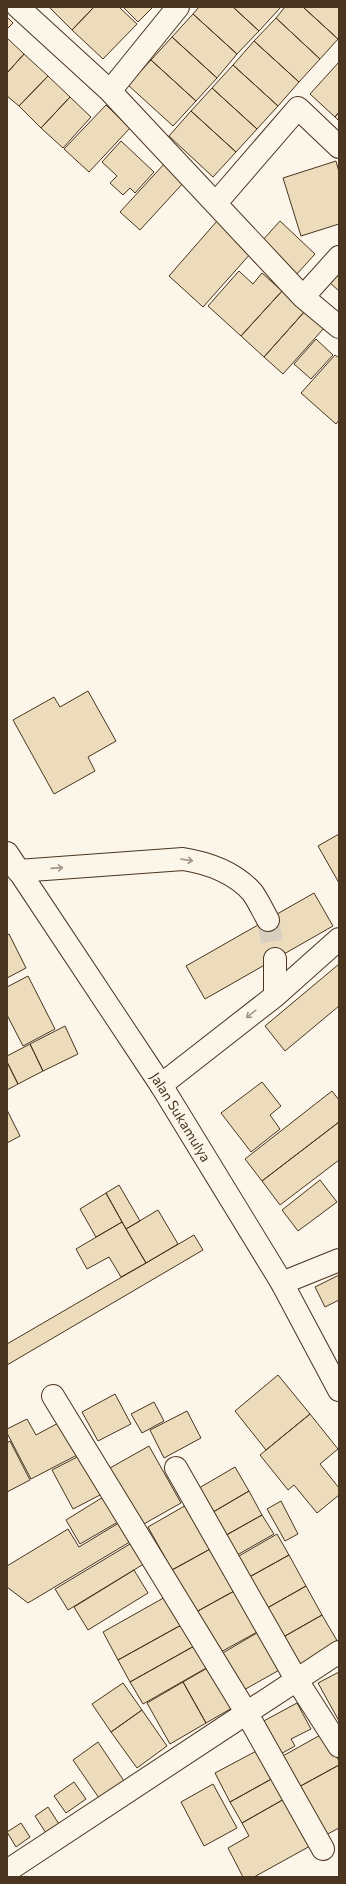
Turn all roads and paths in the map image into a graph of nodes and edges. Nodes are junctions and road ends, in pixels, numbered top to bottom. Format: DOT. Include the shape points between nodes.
graph roads {
  1 [pos="18,7"];
  2 [pos="178,7"];
  3 [pos="110,90"];
  4 [pos="339,147"];
  5 [pos="216,203"];
  6 [pos="339,257"];
  7 [pos="303,297"];
  8 [pos="339,327"];
  9 [pos="7,853"];
  10 [pos="18,871"];
  11 [pos="268,920"];
  12 [pos="339,939"];
  13 [pos="275,959"];
  14 [pos="275,996"];
  15 [pos="161,1086"];
  16 [pos="339,1260"];
  17 [pos="282,1283"];
  18 [pos="339,1390"];
  19 [pos="52,1396"];
  20 [pos="176,1468"];
  21 [pos="339,1652"];
  22 [pos="296,1679"];
  23 [pos="246,1712"];
  24 [pos="339,1746"];
  25 [pos="323,1849"];
  26 [pos="7,1871"];
  1 -- 3 [label="street"];
  2 -- 3 [label="street"];
  3 -- 5 [label="street"];
  4 -- 5 [label="street" via="298,108"];
  5 -- 7 [label="street"];
  6 -- 7 [label="street"];
  7 -- 8 [label="street"];
  9 -- 10 [label="street, Jalan Sukamulya"];
  10 -- 11 [label="street, one-way" via="182,859 205,863 230,874 252,892"];
  10 -- 15 [label="street, Jalan Sukamulya"];
  12 -- 14 [label="street"];
  13 -- 14 [label="street"];
  14 -- 15 [label="street, one-way"];
  15 -- 17 [label="street, Jalan Sukamulya"];
  16 -- 17 [label="street"];
  17 -- 18 [label="street, Jalan Sukamulya"];
  19 -- 23 [label="street"];
  20 -- 22 [label="street"];
  21 -- 22 [label="street"];
  22 -- 23 [label="street"];
  22 -- 24 [label="street"];
  23 -- 25 [label="street"];
  23 -- 26 [label="street"];
}
